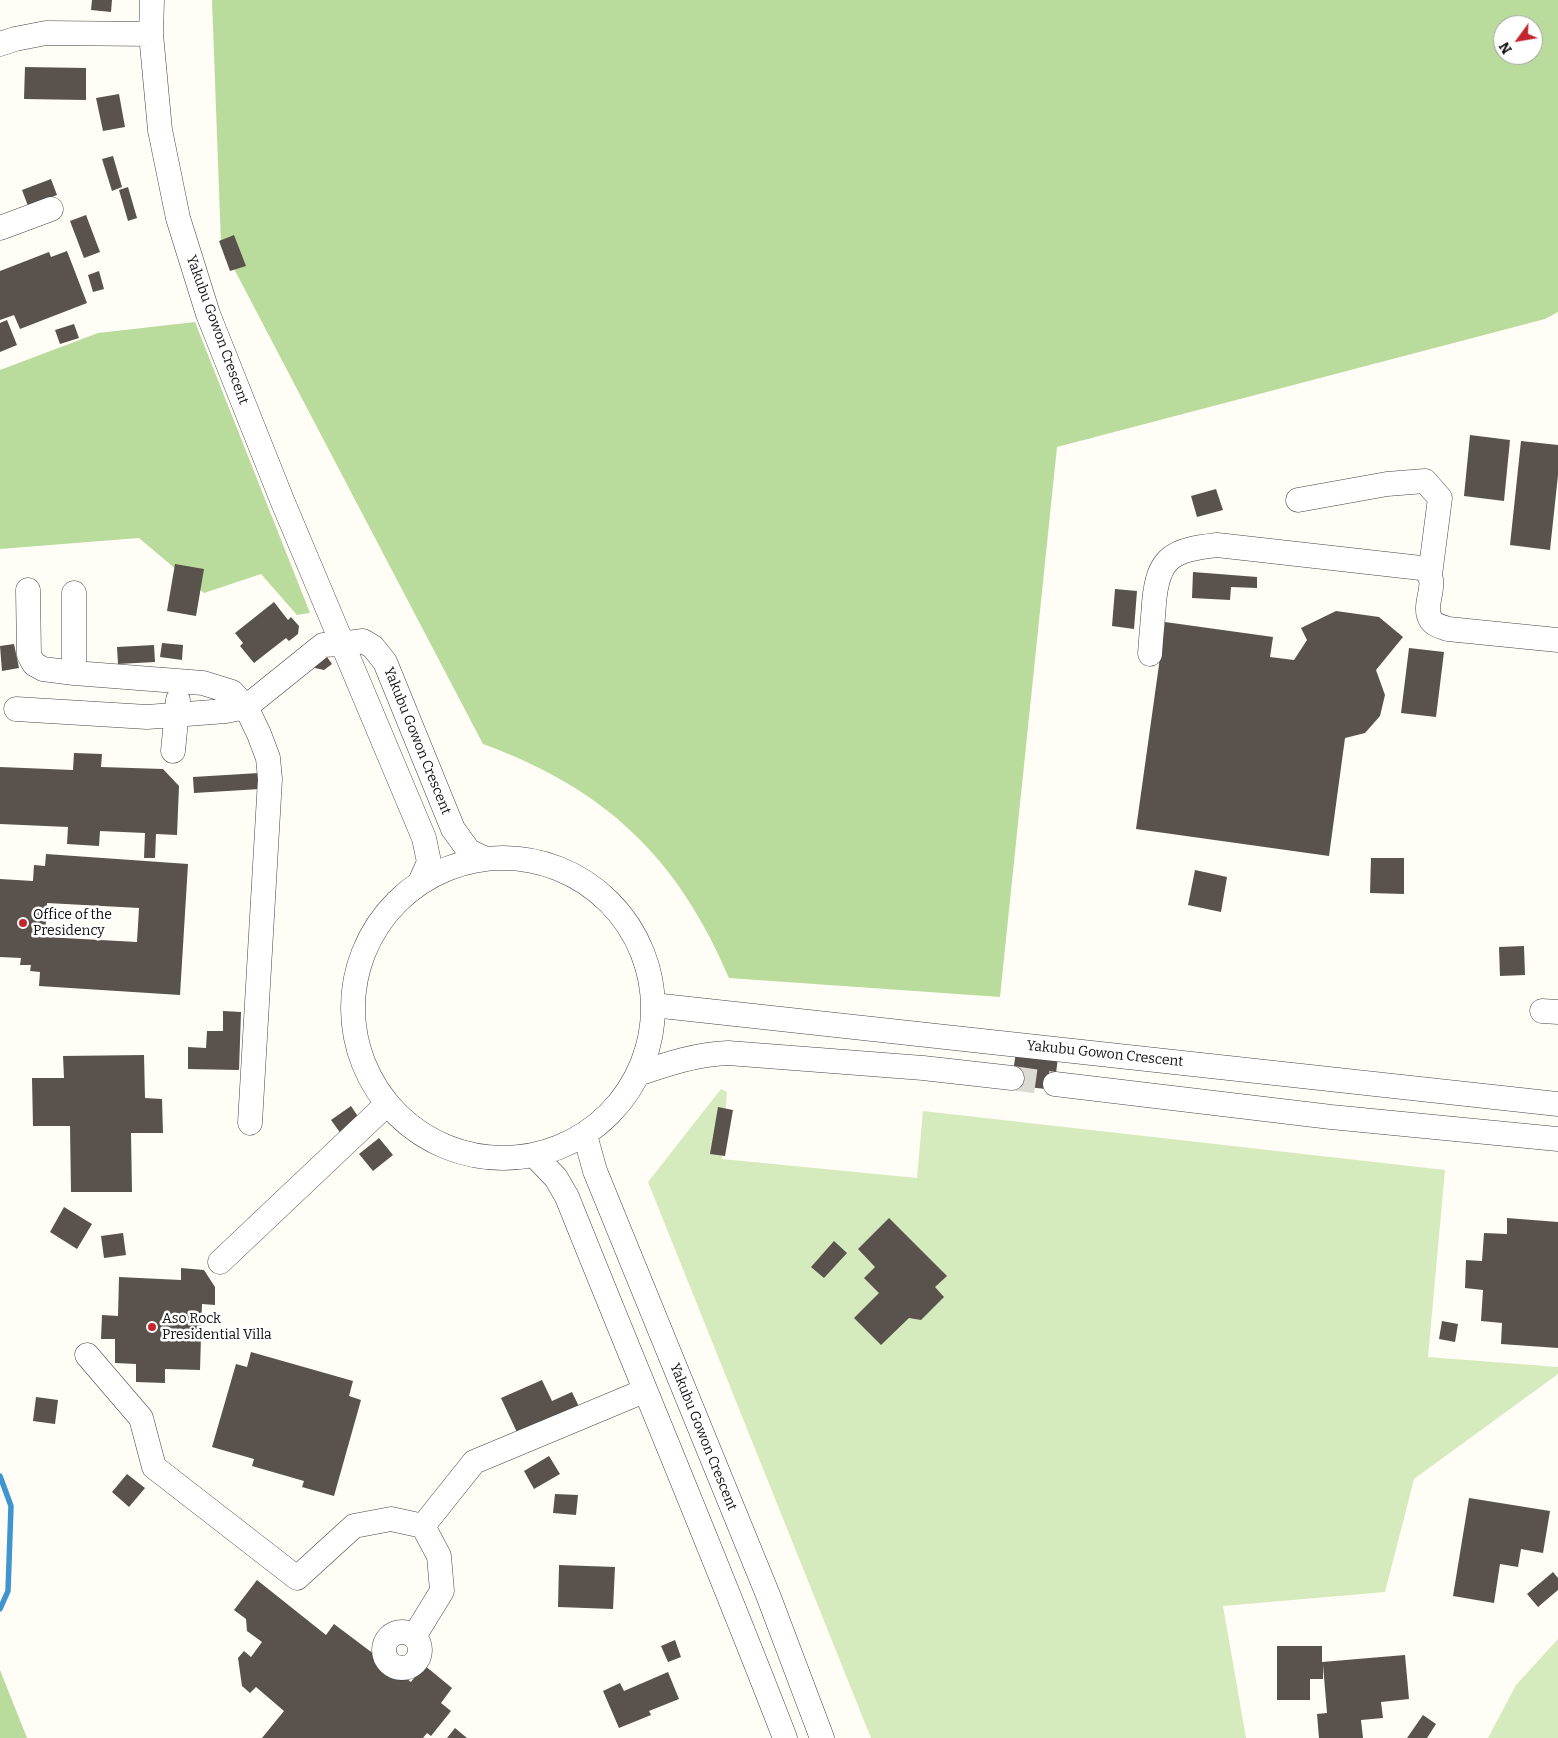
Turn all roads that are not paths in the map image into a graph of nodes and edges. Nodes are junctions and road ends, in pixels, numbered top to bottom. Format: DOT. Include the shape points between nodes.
graph roads {
  1 [pos="152,0"];
  2 [pos="152,34"];
  3 [pos="0,44"];
  4 [pos="51,209"];
  5 [pos="0,228"];
  6 [pos="1298,500"];
  7 [pos="1430,574"];
  8 [pos="28,590"];
  9 [pos="74,593"];
  10 [pos="1558,640"];
  11 [pos="341,644"];
  12 [pos="1150,654"];
  13 [pos="74,673"];
  14 [pos="179,681"];
  15 [pos="246,707"];
  16 [pos="16,709"];
  17 [pos="176,715"];
  18 [pos="173,751"];
  19 [pos="484,858"];
  20 [pos="421,880"];
  21 [pos="653,1004"];
  22 [pos="638,1074"];
  23 [pos="1012,1078"];
  24 [pos="1055,1084"];
  25 [pos="387,1104"];
  26 [pos="1558,1104"];
  27 [pos="250,1123"];
  28 [pos="585,1135"];
  29 [pos="1558,1139"];
  30 [pos="535,1156"];
  31 [pos="220,1262"];
  32 [pos="87,1355"];
  33 [pos="644,1391"];
  34 [pos="423,1526"];
  35 [pos="414,1635"];
  36 [pos="786,1738"];
  37 [pos="822,1738"];
  1 -- 2 [label="street, Yakubu Gowon Crescent"];
  2 -- 3 [label="street" via="46,33"];
  2 -- 11 [label="street, Yakubu Gowon Crescent" via="160,130 178,218 208,314"];
  4 -- 5 [label="street"];
  6 -- 7 [label="street" via="1388,484 1425,481 1440,498"];
  7 -- 10 [label="street" via="1428,614 1431,621 1439,626"];
  7 -- 12 [label="street" via="1421,568 1217,545 1198,547 1174,556 1161,569 1156,581"];
  8 -- 13 [label="street" via="29,655 34,664 43,669"];
  9 -- 13 [label="street"];
  11 -- 15 [label="street" via="323,645"];
  11 -- 19 [label="street, Yakubu Gowon Crescent" via="363,641 373,647 385,662 454,829 469,851"];
  11 -- 20 [label="street, Yakubu Gowon Crescent" via="424,838 429,862"];
  13 -- 14 [label="street"];
  14 -- 15 [label="street" via="203,682 232,692"];
  14 -- 17 [label="street"];
  15 -- 17 [label="street"];
  15 -- 27 [label="street" via="268,758 270,779"];
  16 -- 17 [label="street" via="147,717"];
  17 -- 18 [label="street"];
  19 -- 20 [label="street" via="451,866"];
  19 -- 21 [label="street" via="526,859 550,866 566,871 601,894 632,933 646,964"];
  20 -- 25 [label="street" via="383,915 375,930 360,960 352,1010 361,1060"];
  21 -- 22 [label="street" via="651,1035"];
  21 -- 26 [label="street, Yakubu Gowon Crescent"];
  22 -- 23 [label="street" via="707,1054 728,1053"];
  22 -- 28 [label="street" via="616,1108"];
  24 -- 29 [label="street" via="1331,1117"];
  25 -- 30 [label="street" via="418,1132 454,1151 495,1159"];
  25 -- 31 [label="street"];
  28 -- 30 [label="street" via="561,1148"];
  28 -- 37 [label="street, Yakubu Gowon Crescent" via="595,1171 768,1596"];
  30 -- 33 [label="street" via="556,1178 567,1197"];
  32 -- 34 [label="street" via="141,1418 154,1467 297,1578 354,1526 391,1519"];
  33 -- 34 [label="street" via="474,1462"];
  33 -- 36 [label="street"];
  34 -- 35 [label="street" via="439,1556 442,1592"];
}
